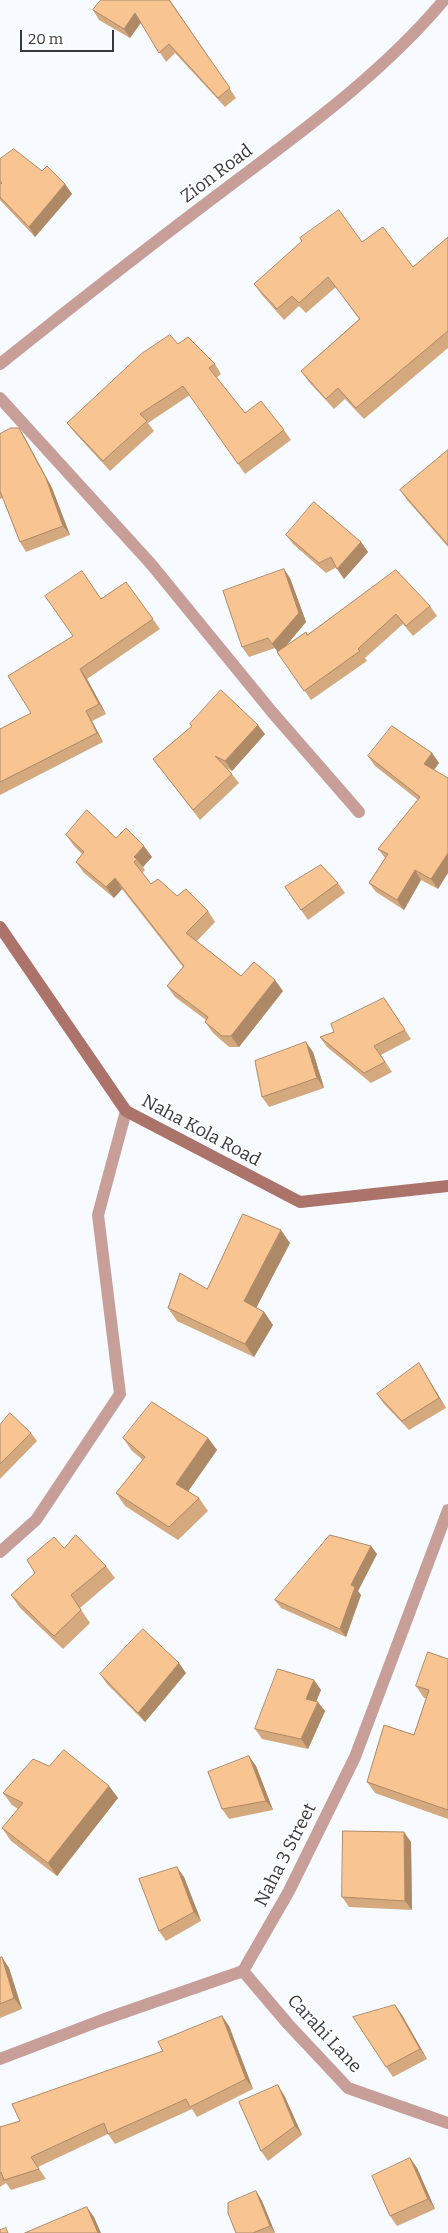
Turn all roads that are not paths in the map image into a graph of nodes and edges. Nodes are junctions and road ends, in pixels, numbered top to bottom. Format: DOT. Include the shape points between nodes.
graph roads {
  1 [pos="444,0"];
  2 [pos="0,364"];
  3 [pos="0,398"];
  4 [pos="359,812"];
  5 [pos="0,927"];
  6 [pos="126,1111"];
  7 [pos="448,1186"];
  8 [pos="448,1510"];
  9 [pos="0,1552"];
  10 [pos="243,1971"];
  11 [pos="0,2059"];
  12 [pos="448,2123"];
  1 -- 2 [label="street, Zion Road" via="422,27 329,111"];
  3 -- 4 [label="street" via="151,564"];
  5 -- 6 [label="street, Naha Kola Road"];
  6 -- 7 [label="street, Naha Kola Road" via="300,1202"];
  6 -- 9 [label="street" via="98,1215 120,1394 36,1520"];
  8 -- 10 [label="street, Naha 3 Street" via="355,1757 289,1891"];
  10 -- 11 [label="street"];
  10 -- 12 [label="street, Carahi Lane" via="348,2088"];
}
